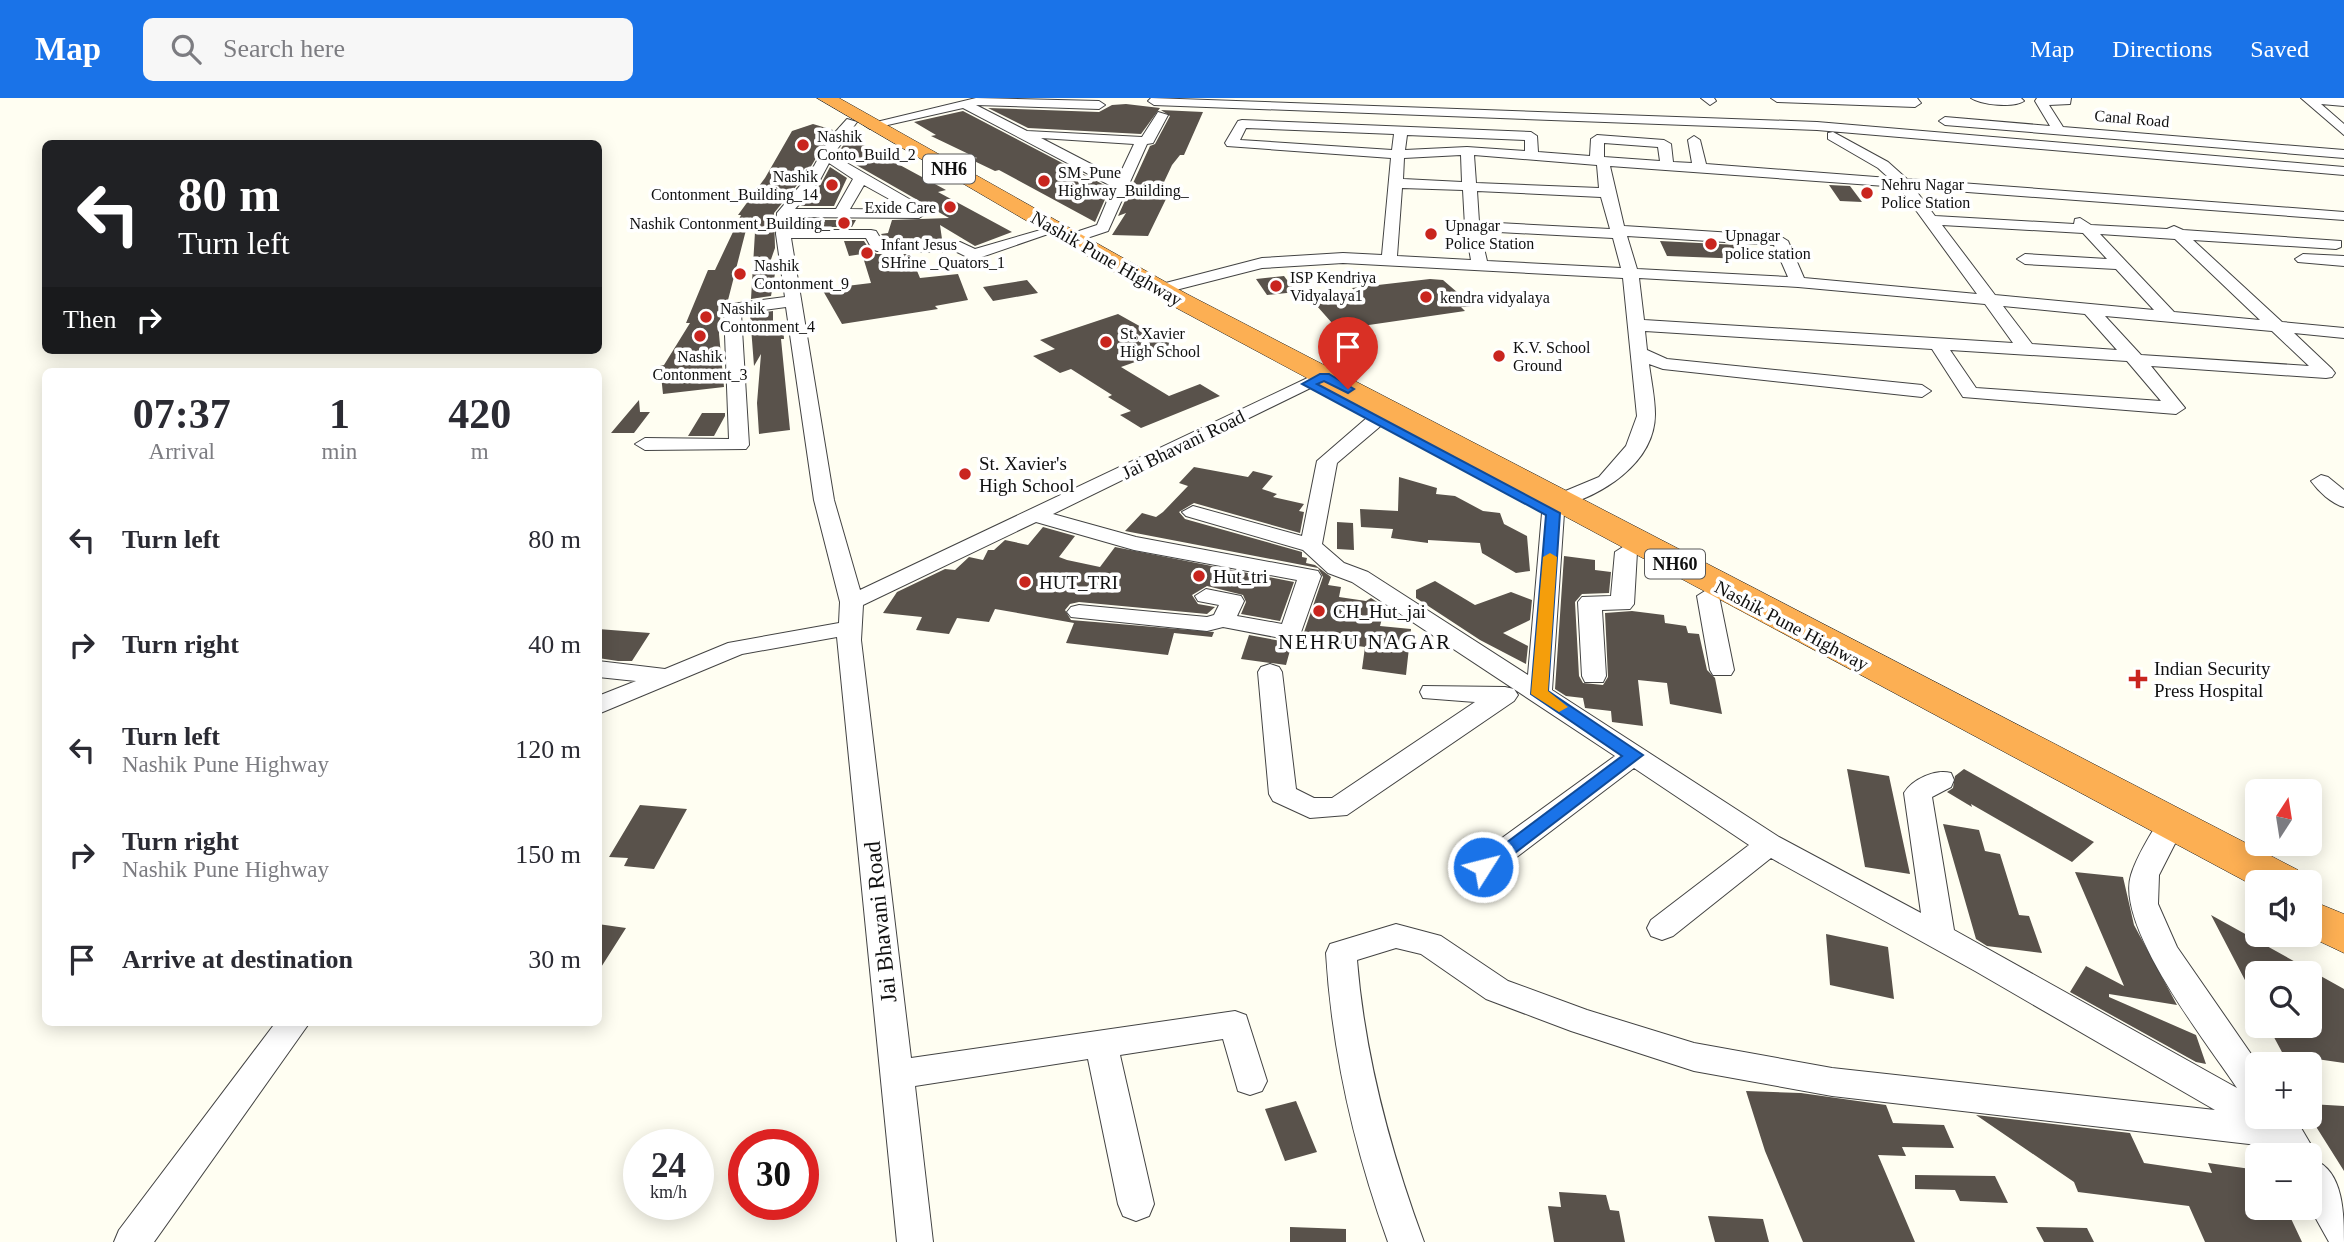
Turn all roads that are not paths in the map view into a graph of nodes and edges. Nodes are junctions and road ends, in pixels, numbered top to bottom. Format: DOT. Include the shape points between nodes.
graph roads {
  1 [pos="1328,98"];
  2 [pos="1777,98"];
  3 [pos="1910,98"];
  4 [pos="1977,98"];
  5 [pos="1983,98"];
  6 [pos="2065,98"];
  7 [pos="1377,99"];
  8 [pos="1845,99"];
  9 [pos="2308,99"];
  10 [pos="1154,101"];
  11 [pos="1485,101"];
  12 [pos="2018,101"];
  13 [pos="2344,102"];
  14 [pos="964,104"];
  15 [pos="1099,105"];
  16 [pos="840,108"];
  17 [pos="1794,114"];
  18 [pos="1162,115"];
  19 [pos="1906,119"];
  20 [pos="1933,120"];
  21 [pos="2341,126"];
  22 [pos="2058,129"];
  23 [pos="1401,131"];
  24 [pos="1825,131"];
  25 [pos="1021,134"];
  26 [pos="1694,140"];
  27 [pos="1142,141"];
  28 [pos="1467,151"];
  29 [pos="1398,154"];
  30 [pos="2344,154"];
  31 [pos="828,156"];
  32 [pos="1532,156"];
  33 [pos="1600,160"];
  34 [pos="1667,165"];
  35 [pos="1700,167"];
  36 [pos="2344,172"];
  37 [pos="861,178"];
  38 [pos="1395,183"];
  39 [pos="1903,183"];
  40 [pos="1121,185"];
  41 [pos="1470,186"];
  42 [pos="1607,193"];
  43 [pos="2052,195"];
  44 [pos="2143,201"];
  45 [pos="1518,209"];
  46 [pos="783,213"];
  47 [pos="841,213"];
  48 [pos="2300,213"];
  49 [pos="2344,216"];
  50 [pos="1932,220"];
  51 [pos="1472,226"];
  52 [pos="2085,228"];
  53 [pos="1620,232"];
  54 [pos="783,234"];
  55 [pos="2178,234"];
  56 [pos="1058,236"];
  57 [pos="2340,247"];
  58 [pos="2197,251"];
  59 [pos="2025,259"];
  60 [pos="1389,260"];
  61 [pos="2344,261"];
  62 [pos="1480,264"];
  63 [pos="2120,265"];
  64 [pos="1630,272"];
  65 [pos="1798,282"];
  66 [pos="1160,289"];
  67 [pos="1988,298"];
  68 [pos="792,301"];
  69 [pos="2088,307"];
  70 [pos="2168,315"];
  71 [pos="1636,325"];
  72 [pos="2278,326"];
  73 [pos="2344,333"];
  74 [pos="1937,343"];
  75 [pos="2026,349"];
  76 [pos="1639,352"];
  77 [pos="2134,358"];
  78 [pos="1316,381"];
  79 [pos="1936,384"];
  80 [pos="1376,420"];
  81 [pos="645,443"];
  82 [pos="2344,483"];
  83 [pos="2344,501"];
  84 [pos="1555,508"];
  85 [pos="1193,512"];
  86 [pos="1033,515"];
  87 [pos="1311,545"];
  88 [pos="1626,552"];
  89 [pos="1310,576"];
  90 [pos="1360,577"];
  91 [pos="1206,596"];
  92 [pos="1708,596"];
  93 [pos="852,602"];
  94 [pos="1079,612"];
  95 [pos="1223,620"];
  96 [pos="850,628"];
  97 [pos="602,669"];
  98 [pos="1722,670"];
  99 [pos="1270,672"];
  100 [pos="666,676"];
  101 [pos="1594,676"];
  102 [pos="1432,692"];
  103 [pos="1503,695"];
  104 [pos="1542,695"];
  105 [pos="602,704"];
  106 [pos="1634,755"];
  107 [pos="1941,780"];
  108 [pos="2168,832"];
  109 [pos="1769,844"];
  110 [pos="2209,844"];
  111 [pos="1483,867"];
  112 [pos="2260,870"];
  113 [pos="2245,878"];
  114 [pos="2322,902"];
  115 [pos="2344,914"];
  116 [pos="2322,923"];
  117 [pos="1662,928"];
  118 [pos="2344,935"];
  119 [pos="1940,937"];
  120 [pos="291,1026"];
  121 [pos="1101,1044"];
  122 [pos="2245,1072"];
  123 [pos="897,1074"];
  124 [pos="1250,1081"];
  125 [pos="2287,1135"];
  126 [pos="2322,1195"];
  127 [pos="1136,1204"];
  128 [pos="2344,1233"];
  129 [pos="132,1242"];
  130 [pos="915,1242"];
  131 [pos="1406,1242"];
  1 -- 7 [label="street"];
  2 -- 8 [label="street"];
  2 -- 17 [label="street"];
  3 -- 8 [label="street" via="1915,103"];
  4 -- 5 [label="street"];
  5 -- 12 [label="street"];
  6 -- 22 [label="street" via="2041,101"];
  7 -- 11 [label="street"];
  9 -- 13 [label="street"];
  9 -- 21 [label="street"];
  10 -- 24 [label="street"];
  11 -- 17 [label="street"];
  14 -- 15 [label="street" via="983,100"];
  14 -- 16 [label="street"];
  14 -- 25 [label="street"];
  16 -- 31 [label="street"];
  16 -- 56 [label="highway, Nashik Pune Highway / NH60"];
  17 -- 19 [label="street"];
  17 -- 24 [label="street"];
  18 -- 27 [label="street" via="1148,140"];
  20 -- 22 [label="street, Canal Road"];
  22 -- 30 [label="street, Canal Road"];
  23 -- 29 [label="street"];
  23 -- 29 [label="street" via="1242,124 1232,143"];
  23 -- 32 [label="street" via="1531,136"];
  24 -- 36 [label="street"];
  24 -- 39 [label="street" via="1883,165"];
  25 -- 27 [label="street"];
  25 -- 40 [label="street"];
  26 -- 35 [label="street"];
  27 -- 40 [label="street"];
  28 -- 29 [label="street"];
  28 -- 32 [label="street"];
  28 -- 41 [label="street"];
  29 -- 38 [label="street"];
  31 -- 37 [label="street"];
  31 -- 46 [label="street"];
  32 -- 33 [label="street"];
  33 -- 34 [label="street"];
  33 -- 34 [label="street" via="1597,139 1664,144"];
  33 -- 42 [label="street"];
  34 -- 35 [label="street"];
  35 -- 39 [label="street"];
  37 -- 47 [label="street"];
  37 -- 47 [label="street" via="922,213"];
  38 -- 41 [label="street"];
  38 -- 60 [label="street"];
  39 -- 43 [label="street"];
  39 -- 50 [label="street"];
  40 -- 56 [label="street" via="1103,228"];
  41 -- 45 [label="street"];
  41 -- 51 [label="street"];
  42 -- 45 [label="street"];
  42 -- 53 [label="street"];
  43 -- 44 [label="street"];
  43 -- 52 [label="street"];
  44 -- 48 [label="street"];
  44 -- 55 [label="street"];
  45 -- 51 [label="street"];
  45 -- 53 [label="street"];
  46 -- 47 [label="street"];
  46 -- 54 [label="street, Jai Bhavani Road"];
  48 -- 49 [label="street"];
  48 -- 57 [label="street"];
  50 -- 52 [label="street"];
  50 -- 67 [label="street"];
  51 -- 62 [label="street"];
  52 -- 55 [label="street"];
  52 -- 63 [label="street"];
  53 -- 64 [label="street"];
  53 -- 65 [label="street" via="1780,241"];
  54 -- 56 [label="street" via="871,234 877,246 960,247 973,255"];
  54 -- 68 [label="street, Jai Bhavani Road"];
  55 -- 57 [label="street"];
  55 -- 58 [label="street"];
  56 -- 66 [label="highway, Nashik Pune Highway / NH60"];
  56 -- 78 [label="highway, Nashik Pune Highway / NH60"];
  58 -- 61 [label="street"];
  58 -- 72 [label="street"];
  59 -- 63 [label="street"];
  60 -- 62 [label="street"];
  60 -- 66 [label="street" via="1262,263"];
  62 -- 64 [label="street"];
  63 -- 70 [label="street"];
  64 -- 65 [label="street"];
  64 -- 71 [label="street"];
  65 -- 67 [label="street"];
  66 -- 78 [label="highway, Nashik Pune Highway / NH60"];
  67 -- 69 [label="street"];
  67 -- 75 [label="street"];
  68 -- 81 [label="street" via="732,309 739,445"];
  68 -- 93 [label="street, Jai Bhavani Road" via="824,500"];
  69 -- 70 [label="street"];
  69 -- 77 [label="street"];
  70 -- 72 [label="street"];
  71 -- 74 [label="street"];
  71 -- 76 [label="street"];
  72 -- 73 [label="street"];
  72 -- 77 [label="street" via="2326,373"];
  74 -- 75 [label="street"];
  74 -- 79 [label="street"];
  75 -- 77 [label="street"];
  76 -- 79 [label="street" via="1663,364"];
  76 -- 84 [label="street" via="1646,416 1635,448 1606,481"];
  77 -- 79 [label="street" via="2176,408 1970,393"];
  78 -- 80 [label="highway, Nashik Pune Highway / NH60"];
  78 -- 84 [label="highway, Nashik Pune Highway / NH60"];
  78 -- 86 [label="street, Jai Bhavani Road"];
  80 -- 84 [label="highway, Nashik Pune Highway / NH60"];
  80 -- 87 [label="street" via="1327,461"];
  82 -- 83 [label="street" via="2321,481"];
  84 -- 88 [label="highway, Nashik Pune Highway / NH60"];
  84 -- 104 [label="street"];
  84 -- 108 [label="highway, Nashik Pune Highway / NH60"];
  85 -- 87 [label="street"];
  86 -- 89 [label="street" via="1134,543"];
  86 -- 93 [label="street, Jai Bhavani Road"];
  87 -- 90 [label="street" via="1336,568"];
  88 -- 92 [label="highway, Nashik Pune Highway / NH60"];
  88 -- 101 [label="street" via="1622,604 1590,602"];
  89 -- 90 [label="street"];
  89 -- 95 [label="street" via="1290,633"];
  90 -- 104 [label="street"];
  91 -- 95 [label="street" via="1233,601"];
  92 -- 98 [label="street"];
  92 -- 108 [label="highway, Nashik Pune Highway / NH60" via="1993,751"];
  93 -- 96 [label="street, Jai Bhavani Road"];
  94 -- 95 [label="street" via="1207,624"];
  96 -- 100 [label="street" via="736,648"];
  96 -- 123 [label="street, Jai Bhavani Road"];
  97 -- 100 [label="street"];
  99 -- 103 [label="street" via="1283,794 1310,808 1337,808"];
  100 -- 105 [label="street"];
  102 -- 103 [label="street"];
  103 -- 104 [label="street"];
  104 -- 106 [label="street"];
  106 -- 109 [label="street"];
  106 -- 111 [label="street"];
  107 -- 119 [label="street" via="1918,793"];
  108 -- 110 [label="highway, Nashik Pune Highway / NH60"];
  108 -- 122 [label="street" via="2145,875 2143,904 2164,953"];
  109 -- 117 [label="street"];
  109 -- 119 [label="street"];
  110 -- 112 [label="highway, Nashik Pune Highway / NH60"];
  110 -- 113 [label="highway, Nashik Pune Highway / NH60"];
  114 -- 115 [label="highway"];
  116 -- 118 [label="highway"];
  119 -- 125 [label="street"];
  120 -- 129 [label="street"];
  121 -- 123 [label="street"];
  121 -- 124 [label="street" via="1235,1024"];
  121 -- 127 [label="street"];
  123 -- 130 [label="street, Jai Bhavani Road"];
  125 -- 131 [label="street" via="1832,1082 1694,1057 1497,990 1430,944 1396,936 1341,953 1343,996 1365,1104"];
  126 -- 128 [label="street"];
}
